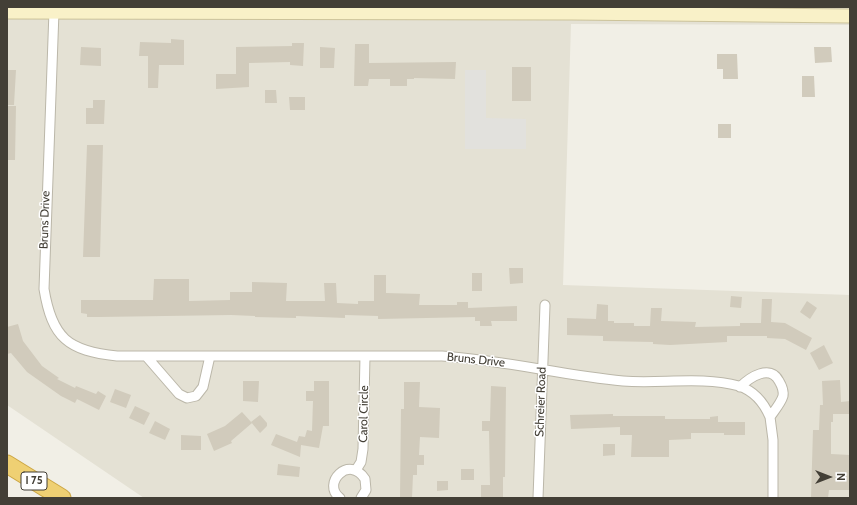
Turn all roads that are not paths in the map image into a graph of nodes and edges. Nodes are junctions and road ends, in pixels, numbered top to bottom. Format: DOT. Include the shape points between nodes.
graph roads {
  1 [pos="572,10"];
  2 [pos="7,12"];
  3 [pos="54,12"];
  4 [pos="850,16"];
  5 [pos="545,305"];
  6 [pos="146,356"];
  7 [pos="210,356"];
  8 [pos="365,356"];
  9 [pos="543,369"];
  10 [pos="740,387"];
  11 [pos="770,417"];
  12 [pos="7,464"];
  13 [pos="356,470"];
  14 [pos="62,498"];
  15 [pos="340,498"];
  16 [pos="361,498"];
  17 [pos="538,498"];
  18 [pos="773,498"];
  1 -- 3 [label="street"];
  1 -- 4 [label="street"];
  2 -- 3 [label="street"];
  3 -- 6 [label="street, Bruns Drive" via="43,272 47,305 56,328 77,348 101,354"];
  5 -- 9 [label="street, Schreier Road"];
  6 -- 7 [label="street, Bruns Drive"];
  6 -- 7 [label="street" via="179,394 187,398 196,396 203,387"];
  7 -- 8 [label="street, Bruns Drive"];
  8 -- 9 [label="street, Bruns Drive" via="442,356 482,359"];
  8 -- 13 [label="street, Carol Circle" via="363,450 361,462"];
  9 -- 10 [label="street, Bruns Drive" via="626,381 707,382"];
  9 -- 17 [label="street, Schreier Road"];
  10 -- 11 [label="street, Bruns Drive" via="759,398"];
  10 -- 11 [label="street" via="759,374 768,373 777,377 783,388 783,397"];
  11 -- 18 [label="street, Bruns Drive" via="773,440"];
  12 -- 14 [label="highway, I 75"];
  13 -- 15 [label="street" via="348,469 337,476 334,485"];
  13 -- 16 [label="street" via="363,475 367,485"];
}
